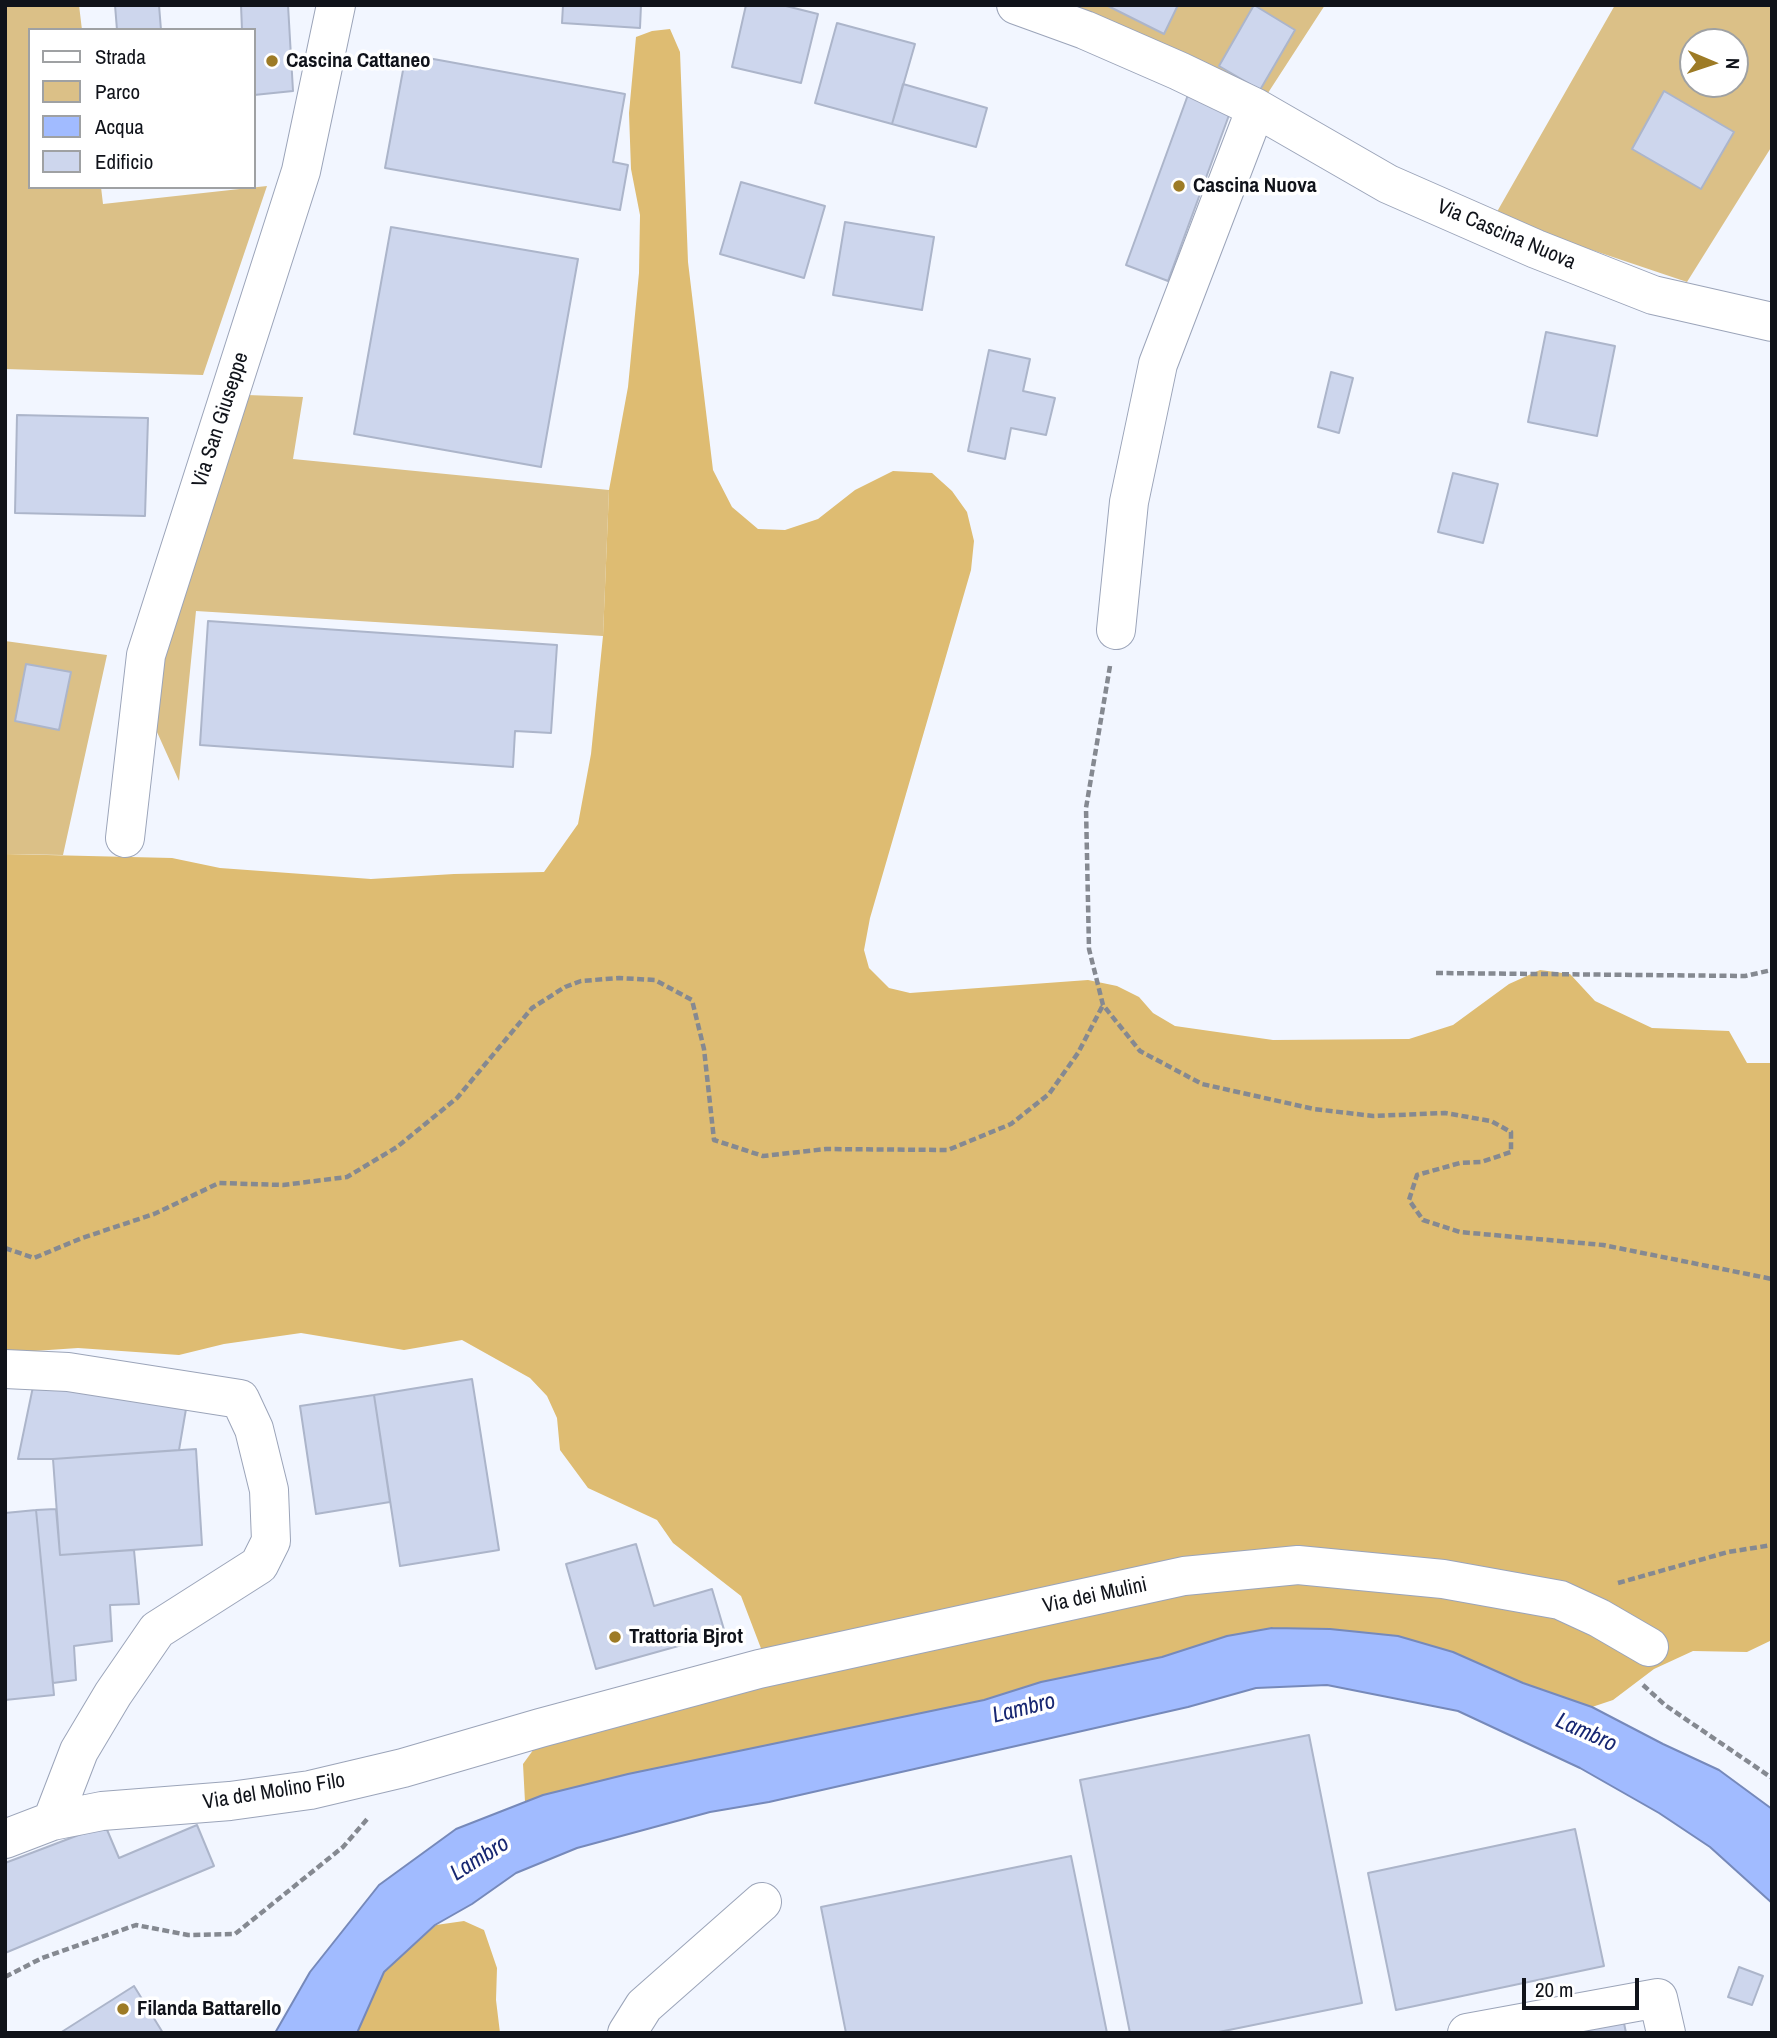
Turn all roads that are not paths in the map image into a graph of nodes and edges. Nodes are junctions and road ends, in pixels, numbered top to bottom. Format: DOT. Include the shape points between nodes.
graph roads {
  1 [pos="337,5"];
  2 [pos="1016,5"];
  3 [pos="1256,108"];
  4 [pos="1772,322"];
  5 [pos="1116,630"];
  6 [pos="125,838"];
  7 [pos="5,1369"];
  8 [pos="1644,1664"];
  9 [pos="540,1728"];
  10 [pos="52,1821"];
  11 [pos="5,1839"];
  12 [pos="762,1902"];
  13 [pos="626,2033"];
  14 [pos="1467,2033"];
  15 [pos="1666,2033"];
  1 -- 6 [label="street, Via San Giuseppe" via="301,171 146,655"];
  2 -- 3 [label="street, Via Cascina Nuova" via="1085,30"];
  3 -- 4 [label="street, Via Cascina Nuova" via="1388,184 1535,249 1653,295"];
  3 -- 5 [label="street" via="1158,364 1129,502"];
  7 -- 10 [label="street" via="68,1371 240,1399 254,1429 268,1490 271,1541 259,1565 157,1630 79,1751"];
  8 -- 9 [label="street, Via dei Mulini" via="1599,1618 1560,1600 1443,1579 1298,1565 1184,1576 759,1669"];
  9 -- 10 [label="street, Via del Molino Filo" via="310,1790 102,1811"];
  10 -- 11 [label="street, Via del Molino Filo"];
  12 -- 13 [label="street" via="644,2006"];
  14 -- 15 [label="street" via="1658,1998"];
}
